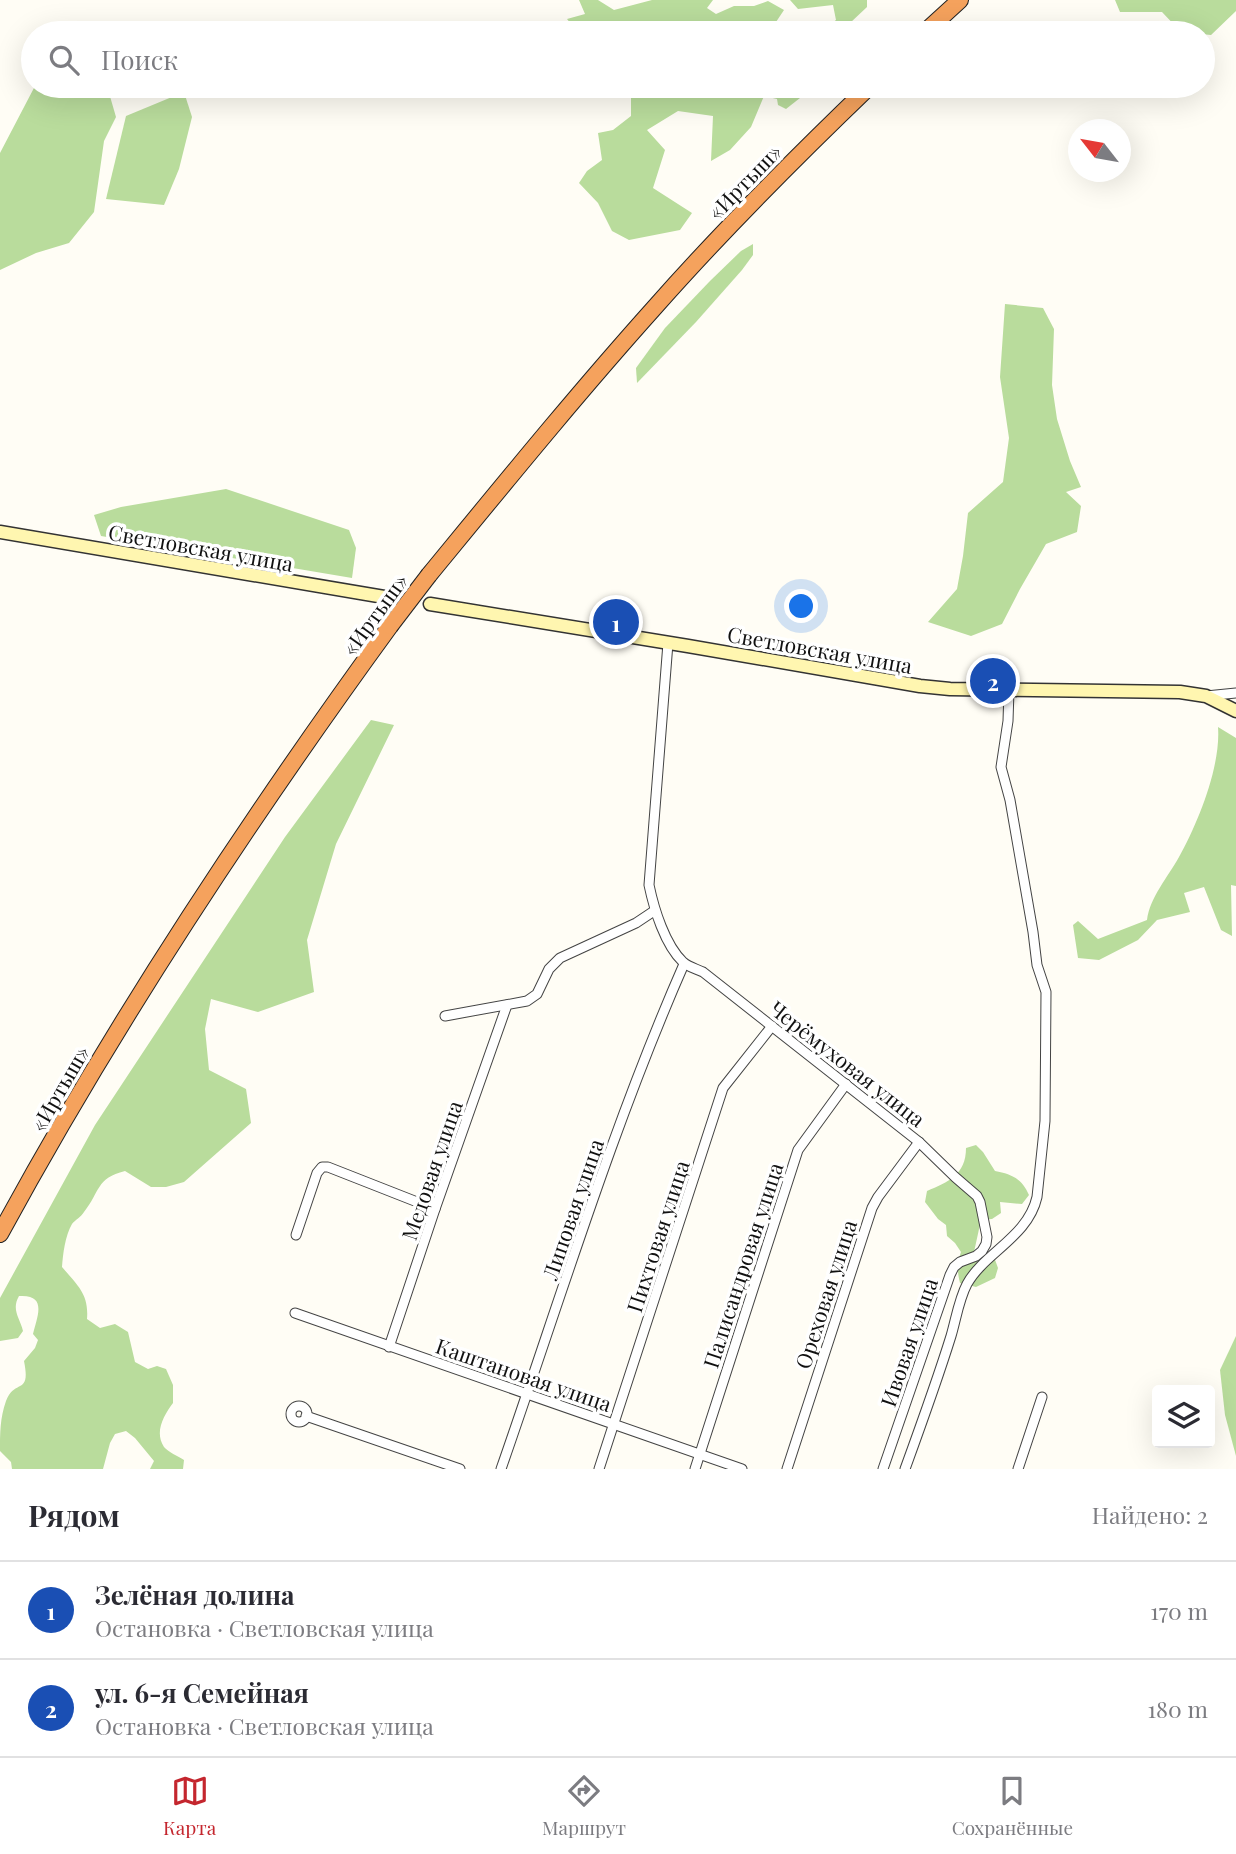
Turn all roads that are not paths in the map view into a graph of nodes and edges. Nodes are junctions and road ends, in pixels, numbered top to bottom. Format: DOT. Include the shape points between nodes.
graph roads {
  1 [pos="960,0"];
  2 [pos="937,21"];
  3 [pos="858,98"];
  4 [pos="0,532"];
  5 [pos="396,599"];
  6 [pos="430,604"];
  7 [pos="668,643"];
  8 [pos="1009,690"];
  9 [pos="1236,693"];
  10 [pos="1206,696"];
  11 [pos="1236,711"];
  12 [pos="654,911"];
  13 [pos="684,964"];
  14 [pos="506,1005"];
  15 [pos="445,1016"];
  16 [pos="772,1026"];
  17 [pos="846,1084"];
  18 [pos="919,1142"];
  19 [pos="980,1202"];
  20 [pos="435,1209"];
  21 [pos="0,1234"];
  22 [pos="296,1235"];
  23 [pos="295,1313"];
  24 [pos="389,1347"];
  25 [pos="527,1394"];
  26 [pos="1042,1397"];
  27 [pos="306,1416"];
  28 [pos="615,1424"];
  29 [pos="700,1454"];
  30 [pos="460,1469"];
  31 [pos="501,1469"];
  32 [pos="599,1469"];
  33 [pos="695,1469"];
  34 [pos="741,1469"];
  35 [pos="787,1469"];
  36 [pos="883,1469"];
  37 [pos="905,1469"];
  38 [pos="1018,1469"];
  1 -- 2 [label="highway"];
  3 -- 21 [label="highway, «Иртыш», bridge" via="776,177 655,307 532,449 390,626 240,839 152,974"];
  4 -- 5 [label="street, Светловская улица"];
  6 -- 7 [label="street, Светловская улица"];
  7 -- 8 [label="street, Светловская улица" via="920,686"];
  7 -- 12 [label="street" via="649,886"];
  8 -- 10 [label="street, Светловская улица"];
  8 -- 37 [label="street, Ивовая улица" via="1001,767 1037,965 1046,992 1045,1121 1034,1209 965,1289"];
  9 -- 10 [label="street"];
  10 -- 11 [label="street, Светловская улица"];
  12 -- 13 [label="street"];
  12 -- 14 [label="street" via="560,958 537,994"];
  13 -- 16 [label="street, Черёмуховая улица" via="703,972"];
  13 -- 25 [label="street, Липовая улица" via="625,1109"];
  14 -- 15 [label="street"];
  14 -- 20 [label="street, Медовая улица"];
  16 -- 17 [label="street, Черёмуховая улица"];
  16 -- 28 [label="street, Пихтовая улица" via="723,1088"];
  17 -- 18 [label="street, Черёмуховая улица"];
  17 -- 29 [label="street, Палисандровая улица" via="798,1150"];
  18 -- 19 [label="street, Черёмуховая улица"];
  18 -- 35 [label="street, Ореховая улица" via="872,1209"];
  19 -- 36 [label="street, Ивовая улица" via="986,1244 976,1256 954,1266"];
  20 -- 22 [label="street" via="322,1167"];
  20 -- 24 [label="street, Медовая улица"];
  23 -- 24 [label="street, Каштановая улица"];
  24 -- 25 [label="street, Каштановая улица"];
  25 -- 28 [label="street, Каштановая улица"];
  25 -- 31 [label="street, Липовая улица"];
  26 -- 38 [label="street"];
  27 -- 30 [label="street"];
  28 -- 29 [label="street, Каштановая улица"];
  28 -- 32 [label="street, Пихтовая улица"];
  29 -- 33 [label="street, Палисандровая улица"];
  29 -- 34 [label="street, Каштановая улица"];
}
